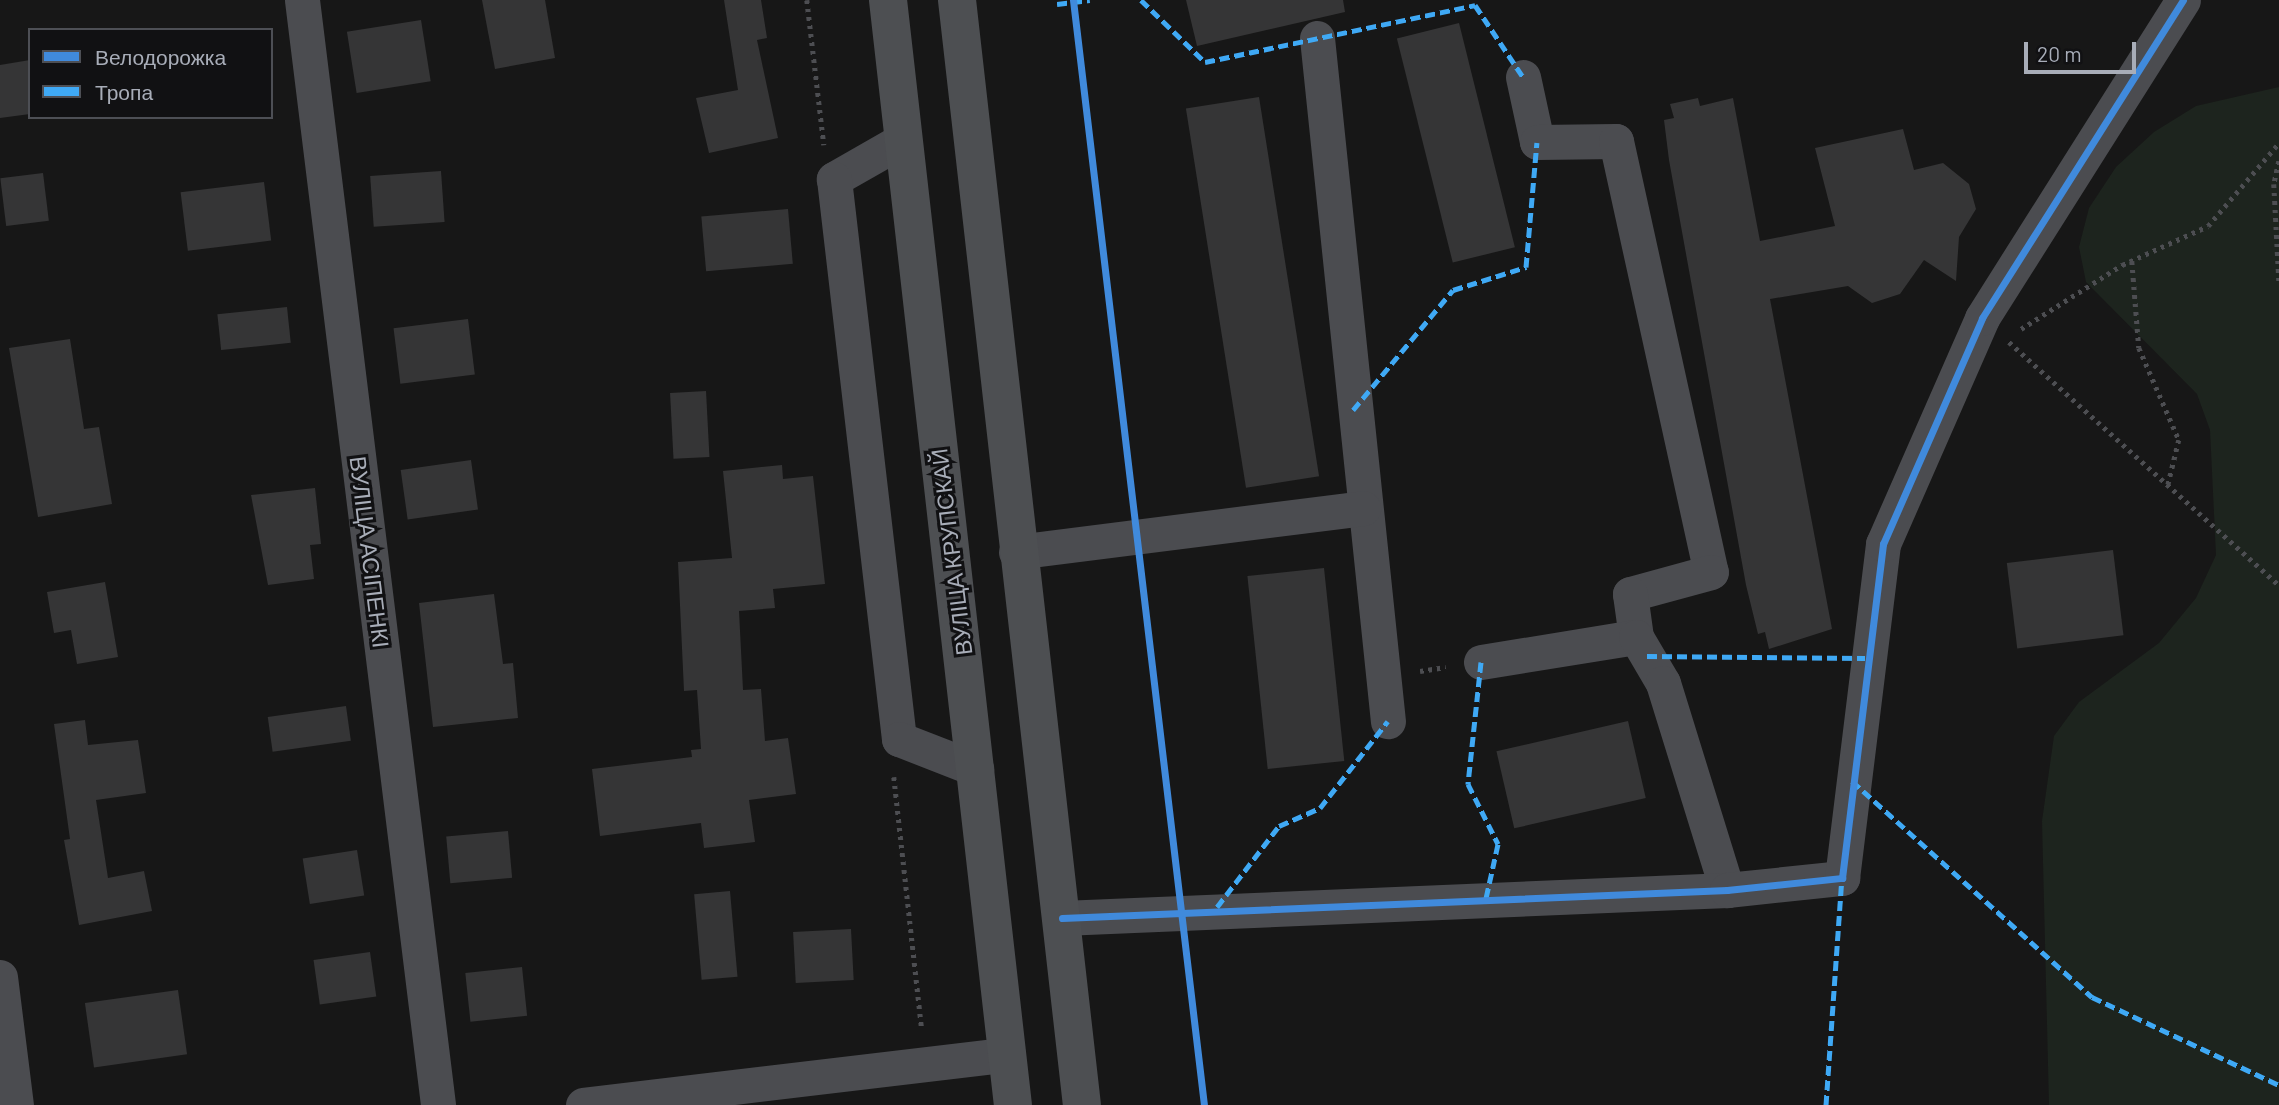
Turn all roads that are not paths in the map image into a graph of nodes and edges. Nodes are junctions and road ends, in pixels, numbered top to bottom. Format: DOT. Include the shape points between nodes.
graph roads {
  1 [pos="302,0"];
  2 [pos="888,0"];
  3 [pos="957,0"];
  4 [pos="2183,0"];
  5 [pos="1317,38"];
  6 [pos="1523,77"];
  7 [pos="904,139"];
  8 [pos="1363,508"];
  9 [pos="1017,552"];
  10 [pos="1636,637"];
  11 [pos="1481,662"];
  12 [pos="1388,721"];
  13 [pos="976,769"];
  14 [pos="1727,890"];
  15 [pos="1062,918"];
  16 [pos="0,977"];
  17 [pos="1008,1054"];
  18 [pos="16,1105"];
  19 [pos="438,1105"];
  20 [pos="583,1105"];
  21 [pos="1013,1105"];
  22 [pos="1082,1105"];
  1 -- 19 [label="street, ВУЛІЦА АСІПЕНКІ"];
  2 -- 7 [label="main road, ВУЛІЦА КРУПСКАЙ"];
  3 -- 9 [label="main road"];
  4 -- 14 [label="street" via="1982,318 1883,544 1842,878"];
  5 -- 8 [label="street"];
  6 -- 10 [label="street" via="1537,142 1616,141 1711,572 1630,594"];
  7 -- 13 [label="main road, ВУЛІЦА КРУПСКАЙ"];
  7 -- 13 [label="street" via="834,178 899,739"];
  8 -- 9 [label="street"];
  8 -- 12 [label="street"];
  9 -- 15 [label="main road"];
  10 -- 11 [label="street"];
  10 -- 14 [label="street" via="1663,683"];
  13 -- 17 [label="main road, ВУЛІЦА КРУПСКАЙ"];
  14 -- 15 [label="street"];
  15 -- 22 [label="main road"];
  16 -- 18 [label="street"];
  17 -- 20 [label="street"];
  17 -- 21 [label="main road, ВУЛІЦА КРУПСКАЙ"];
}
